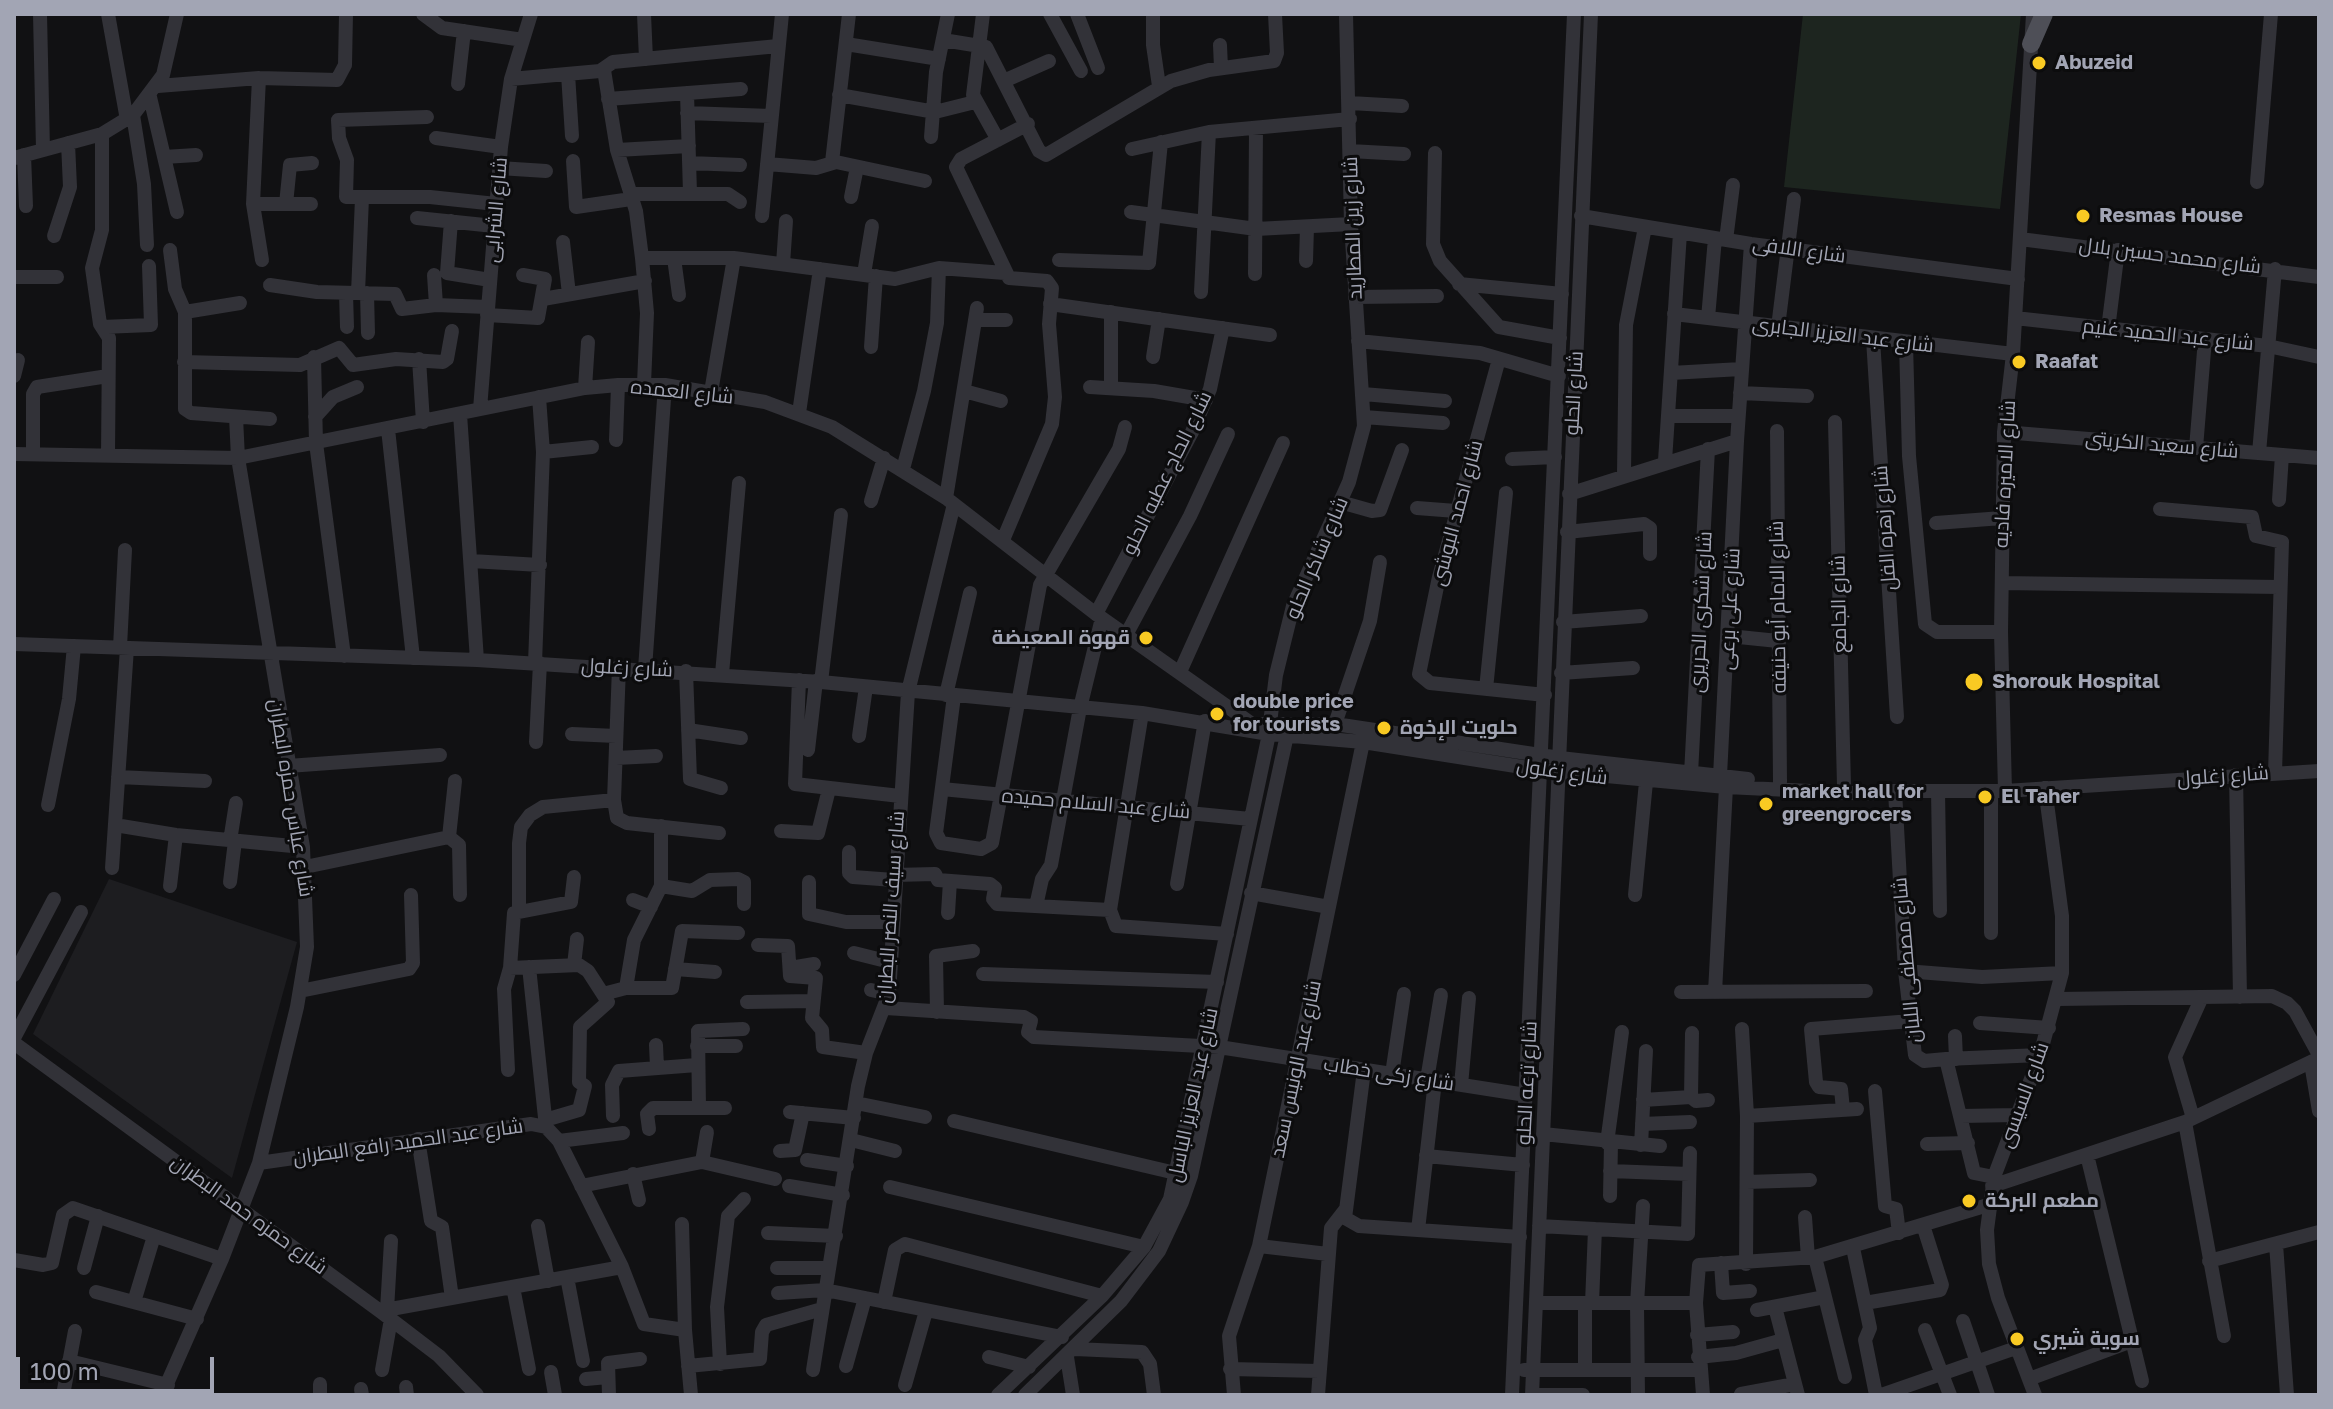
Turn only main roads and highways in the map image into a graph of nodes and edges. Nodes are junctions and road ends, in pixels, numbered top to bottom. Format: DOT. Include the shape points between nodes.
graph roads {
  1 [pos="2044,14"];
  2 [pos="2031,44"];
  1 -- 2 [label="main road"];
}
